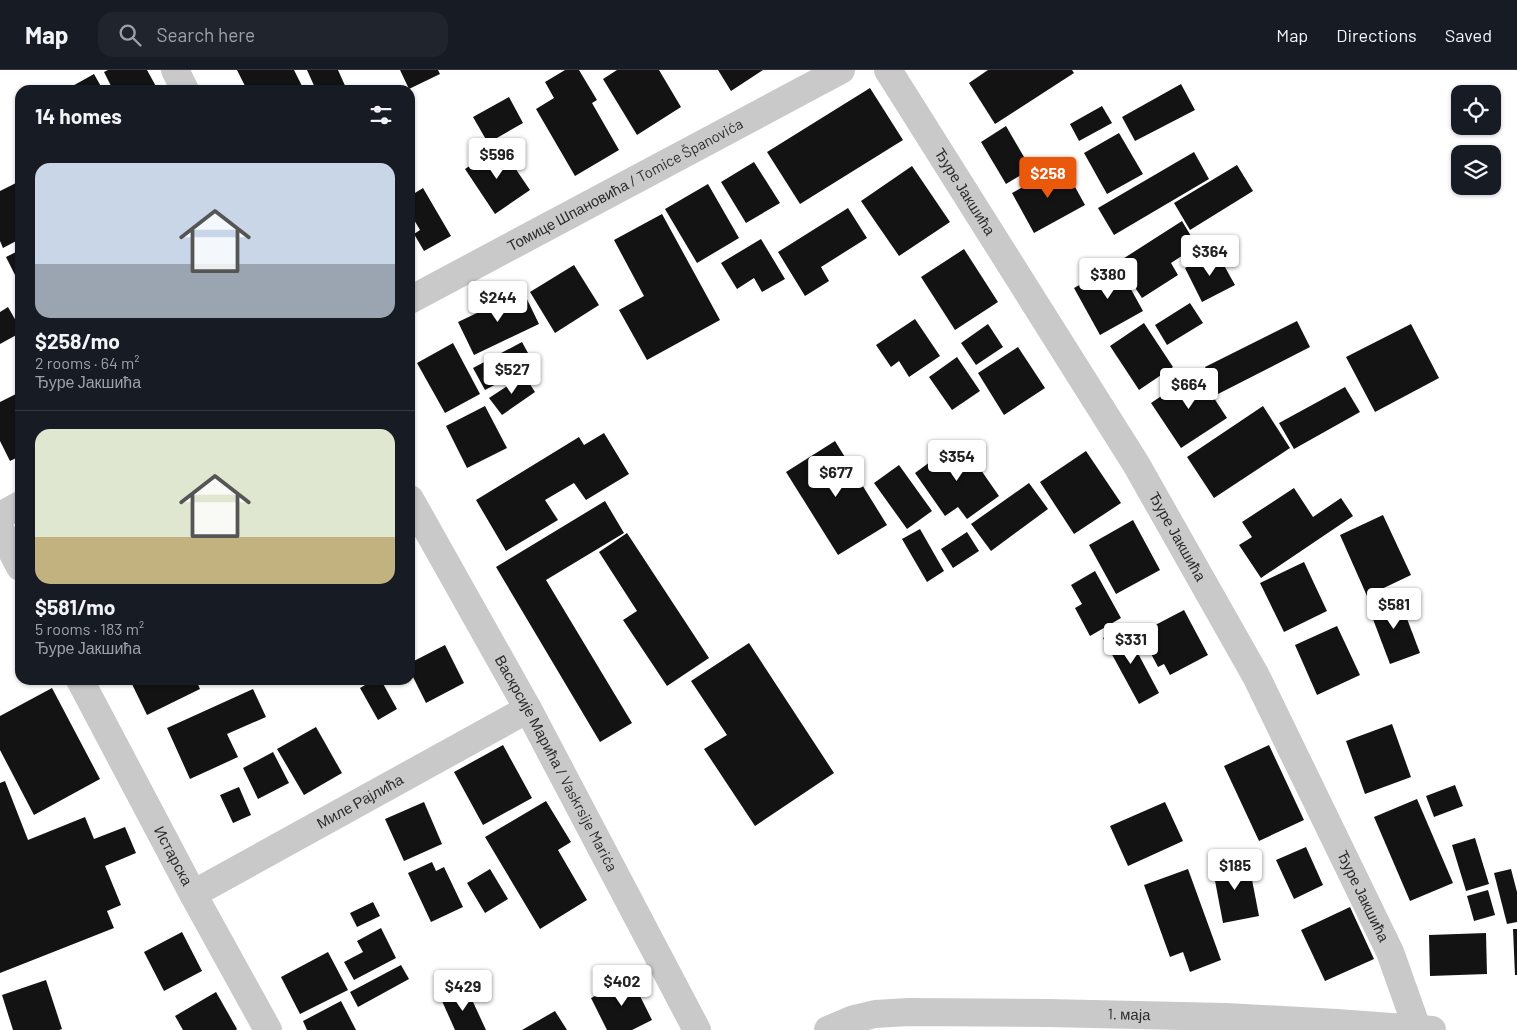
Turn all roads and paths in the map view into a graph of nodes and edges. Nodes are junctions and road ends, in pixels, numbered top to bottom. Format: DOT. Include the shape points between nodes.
graph roads {
  1 [pos="840,70"];
  2 [pos="888,70"];
  3 [pos="415,297"];
  4 [pos="15,508"];
  5 [pos="415,509"];
  6 [pos="0,516"];
  7 [pos="0,530"];
  8 [pos="15,558"];
  9 [pos="83,685"];
  10 [pos="528,709"];
  11 [pos="193,894"];
  12 [pos="1337,1026"];
  13 [pos="1424,1029"];
  14 [pos="268,1030"];
  15 [pos="697,1030"];
  16 [pos="828,1030"];
  1 -- 3 [label="street, Томице Шпановића / Tomice Španovića"];
  2 -- 13 [label="street, Ђуре Јакшића" via="1136,464 1256,676"];
  4 -- 6 [label="street"];
  5 -- 10 [label="street, Васкрсије Марића / Vaskrsije Marića"];
  7 -- 8 [label="street"];
  9 -- 11 [label="street, Истарска"];
  10 -- 11 [label="street, Миле Рајлића"];
  10 -- 15 [label="street, Васкрсије Марића / Vaskrsije Marića"];
  11 -- 14 [label="street, Истарска"];
  12 -- 13 [label="street, 1. маја"];
  12 -- 16 [label="street, 1. маја" via="1207,1017 909,1012 875,1014"];
}
